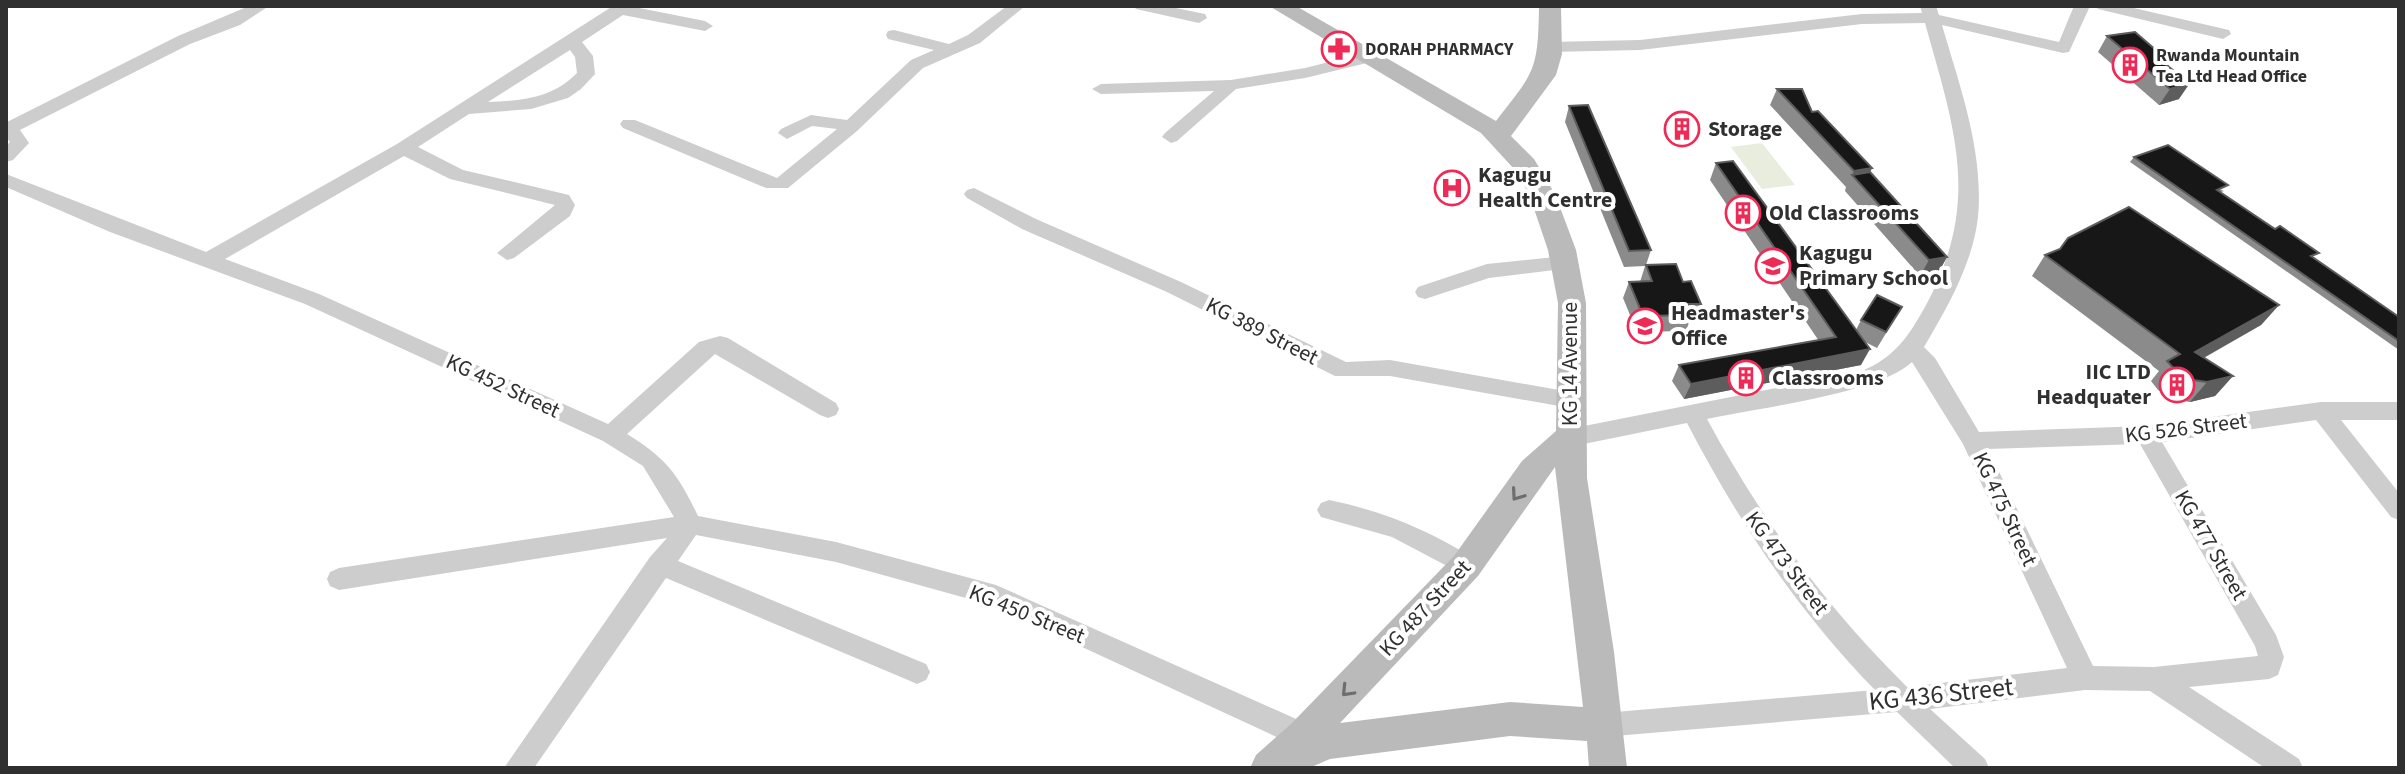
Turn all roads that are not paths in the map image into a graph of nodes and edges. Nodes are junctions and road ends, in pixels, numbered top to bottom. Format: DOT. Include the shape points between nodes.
graph roads {
  1 [pos="261,6"];
  2 [pos="1017,6"];
  3 [pos="1142,6"];
  4 [pos="1280,6"];
  5 [pos="1550,6"];
  6 [pos="2082,6"];
  7 [pos="2104,6"];
  8 [pos="2181,6"];
  9 [pos="620,8"];
  10 [pos="1929,12"];
  11 [pos="1199,18"];
  12 [pos="705,26"];
  13 [pos="894,35"];
  14 [pos="572,41"];
  15 [pos="1550,47"];
  16 [pos="951,49"];
  17 [pos="1369,57"];
  18 [pos="1231,85"];
  19 [pos="1101,89"];
  20 [pos="464,109"];
  21 [pos="629,124"];
  22 [pos="851,127"];
  23 [pos="787,133"];
  24 [pos="1499,135"];
  25 [pos="1171,137"];
  26 [pos="404,148"];
  27 [pos="6,156"];
  28 [pos="6,180"];
  29 [pos="974,194"];
  30 [pos="507,253"];
  31 [pos="206,261"];
  32 [pos="1564,263"];
  33 [pos="1425,292"];
  34 [pos="1912,348"];
  35 [pos="1570,400"];
  36 [pos="828,409"];
  37 [pos="2321,411"];
  38 [pos="2399,411"];
  39 [pos="1693,413"];
  40 [pos="611,435"];
  41 [pos="2146,435"];
  42 [pos="1569,438"];
  43 [pos="1973,441"];
  44 [pos="1329,510"];
  45 [pos="2399,510"];
  46 [pos="690,524"];
  47 [pos="659,564"];
  48 [pos="1466,566"];
  49 [pos="339,579"];
  50 [pos="2271,657"];
  51 [pos="917,672"];
  52 [pos="2085,678"];
  53 [pos="2154,679"];
  54 [pos="1900,700"];
  55 [pos="1603,725"];
  56 [pos="1304,736"];
  57 [pos="1269,767"];
  58 [pos="518,768"];
  59 [pos="1608,768"];
  60 [pos="1975,768"];
  61 [pos="2289,768"];
  1 -- 27 [label="street" via="13,126 10,130 20,143"];
  2 -- 16 [label="street" via="974,39"];
  3 -- 11 [label="street"];
  4 -- 17 [label="main road, KG 14 Avenue"];
  5 -- 15 [label="main road"];
  6 -- 10 [label="street" via="2063,48"];
  7 -- 8 [label="street" via="2223,34"];
  9 -- 12 [label="street"];
  9 -- 14 [label="street"];
  10 -- 15 [label="street" via="1640,45"];
  10 -- 34 [label="street" via="1966,165 1968,217 1949,282"];
  13 -- 16 [label="street"];
  14 -- 20 [label="street"];
  14 -- 20 [label="street" via="584,56 586,74 581,82 534,104"];
  15 -- 24 [label="main road" via="1544,75"];
  16 -- 22 [label="street" via="917,64"];
  17 -- 18 [label="street"];
  17 -- 24 [label="main road, KG 14 Avenue"];
  18 -- 19 [label="street"];
  18 -- 25 [label="street"];
  20 -- 26 [label="street"];
  21 -- 22 [label="street" via="773,184 781,184"];
  22 -- 23 [label="street" via="814,118"];
  24 -- 32 [label="main road, KG 14 Avenue" via="1542,194"];
  26 -- 30 [label="street" via="457,175 562,200 563,211"];
  26 -- 31 [label="street"];
  28 -- 31 [label="street, KG 452 Street"];
  29 -- 35 [label="street, KG 389 Street" via="1343,370 1390,368"];
  31 -- 40 [label="street, KG 452 Street" via="312,299"];
  32 -- 33 [label="street" via="1487,271"];
  32 -- 35 [label="main road, KG 14 Avenue" via="1572,303"];
  34 -- 39 [label="street" via="1897,366 1866,378"];
  34 -- 43 [label="street, KG 475 Street"];
  35 -- 42 [label="main road, KG 14 Avenue"];
  36 -- 40 [label="street" via="720,344 707,348"];
  37 -- 38 [label="street, KG 526 Street"];
  37 -- 41 [label="street, KG 526 Street"];
  37 -- 45 [label="street"];
  39 -- 42 [label="street"];
  39 -- 54 [label="street, KG 473 Street" via="1781,561"];
  40 -- 46 [label="street, KG 452 Street" via="651,460"];
  41 -- 43 [label="street, KG 526 Street"];
  41 -- 50 [label="street, KG 477 Street"];
  42 -- 48 [label="main road, KG 487 Street, one-way" via="1533,470"];
  42 -- 55 [label="main road, KG 14 Avenue"];
  43 -- 52 [label="street, KG 475 Street"];
  44 -- 48 [label="street" via="1371,517 1416,535"];
  46 -- 47 [label="street"];
  46 -- 49 [label="street, KG 450 Street"];
  46 -- 56 [label="street, KG 450 Street" via="836,552 996,596"];
  47 -- 51 [label="street"];
  47 -- 58 [label="street"];
  48 -- 56 [label="main road, KG 487 Street, one-way"];
  50 -- 53 [label="street, KG 436 Street" via="2269,667"];
  52 -- 53 [label="street, KG 436 Street"];
  52 -- 54 [label="street, KG 436 Street"];
  53 -- 61 [label="street"];
  54 -- 55 [label="street, KG 436 Street"];
  54 -- 60 [label="street, KG 473 Street"];
  55 -- 57 [label="main road" via="1510,719 1329,742"];
  55 -- 59 [label="main road, KG 14 Avenue"];
  56 -- 57 [label="main road, KG 487 Street"];
}
